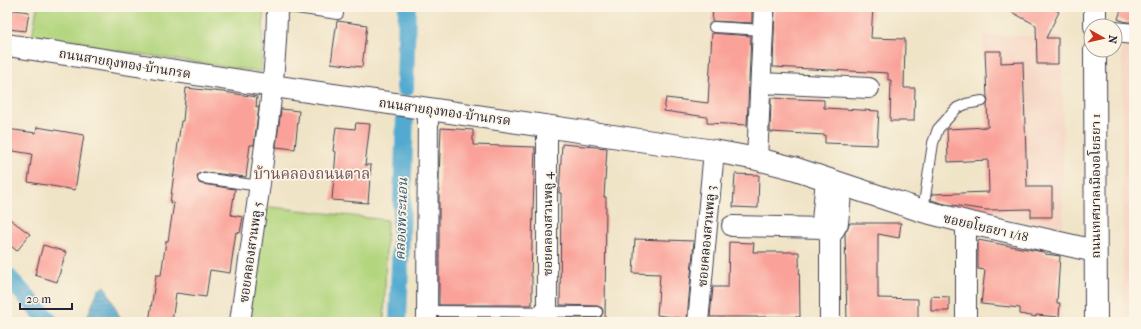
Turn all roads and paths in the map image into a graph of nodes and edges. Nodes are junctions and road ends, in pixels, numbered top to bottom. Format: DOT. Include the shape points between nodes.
graph roads {
  1 [pos="277,7"];
  2 [pos="290,7"];
  3 [pos="764,7"];
  4 [pos="1095,7"];
  5 [pos="338,14"];
  6 [pos="1095,18"];
  7 [pos="714,27"];
  8 [pos="764,30"];
  9 [pos="1123,33"];
  10 [pos="1134,34"];
  11 [pos="7,45"];
  12 [pos="1095,58"];
  13 [pos="761,83"];
  14 [pos="273,86"];
  15 [pos="869,88"];
  16 [pos="982,102"];
  17 [pos="428,109"];
  18 [pos="548,126"];
  19 [pos="714,151"];
  20 [pos="758,159"];
  21 [pos="203,178"];
  22 [pos="834,182"];
  23 [pos="260,186"];
  24 [pos="879,197"];
  25 [pos="923,211"];
  26 [pos="966,222"];
  27 [pos="732,226"];
  28 [pos="829,226"];
  29 [pos="1096,251"];
  30 [pos="597,312"];
  31 [pos="427,316"];
  32 [pos="547,317"];
  33 [pos="240,322"];
  34 [pos="698,322"];
  35 [pos="830,322"];
  36 [pos="966,322"];
  37 [pos="1096,322"];
  1 -- 14 [label="street, ซอยคลองสวนพลู 5"];
  2 -- 5 [label="lane"];
  3 -- 8 [label="street"];
  4 -- 6 [label="street"];
  7 -- 8 [label="lane"];
  8 -- 13 [label="street"];
  9 -- 10 [label="street"];
  11 -- 14 [label="street, ถนนสายถุงทอง-บ้านกรด"];
  12 -- 29 [label="street, ถนนเทศบาลเมืองอโยธยา 1"];
  13 -- 15 [label="street"];
  13 -- 20 [label="street"];
  14 -- 17 [label="street, ถนนสายถุงทอง-บ้านกรด"];
  14 -- 23 [label="street, ซอยคลองสวนพลู 5"];
  16 -- 25 [label="lane" via="957,108 938,129 933,143"];
  17 -- 18 [label="street, ถนนสายถุงทอง-บ้านกรด"];
  17 -- 31 [label="street"];
  18 -- 19 [label="street, ถนนสายถุงทอง-บ้านกรด"];
  18 -- 32 [label="street, ซอยคลองสวนพลู 4"];
  19 -- 20 [label="street, ถนนสายถุงทอง-บ้านกรด"];
  19 -- 34 [label="street, ซอยคลองสวนพลู 3"];
  20 -- 22 [label="street, ถนนสายถุงทอง-บ้านกรด"];
  21 -- 23 [label="lane"];
  22 -- 24 [label="street, ถนนสายถุงทอง-บ้านกรด"];
  22 -- 28 [label="street"];
  23 -- 33 [label="street, ซอยคลองสวนพลู 5"];
  24 -- 25 [label="street, ซอยอโยธยา 1/18"];
  25 -- 26 [label="street, ซอยอโยธยา 1/18"];
  26 -- 29 [label="street, ซอยอโยธยา 1/18"];
  26 -- 36 [label="street"];
  27 -- 28 [label="street"];
  28 -- 35 [label="street"];
  29 -- 37 [label="street, ถนนเทศบาลเมืองอโยธยา 1"];
  30 -- 32 [label="lane"];
  31 -- 32 [label="lane"];
}
